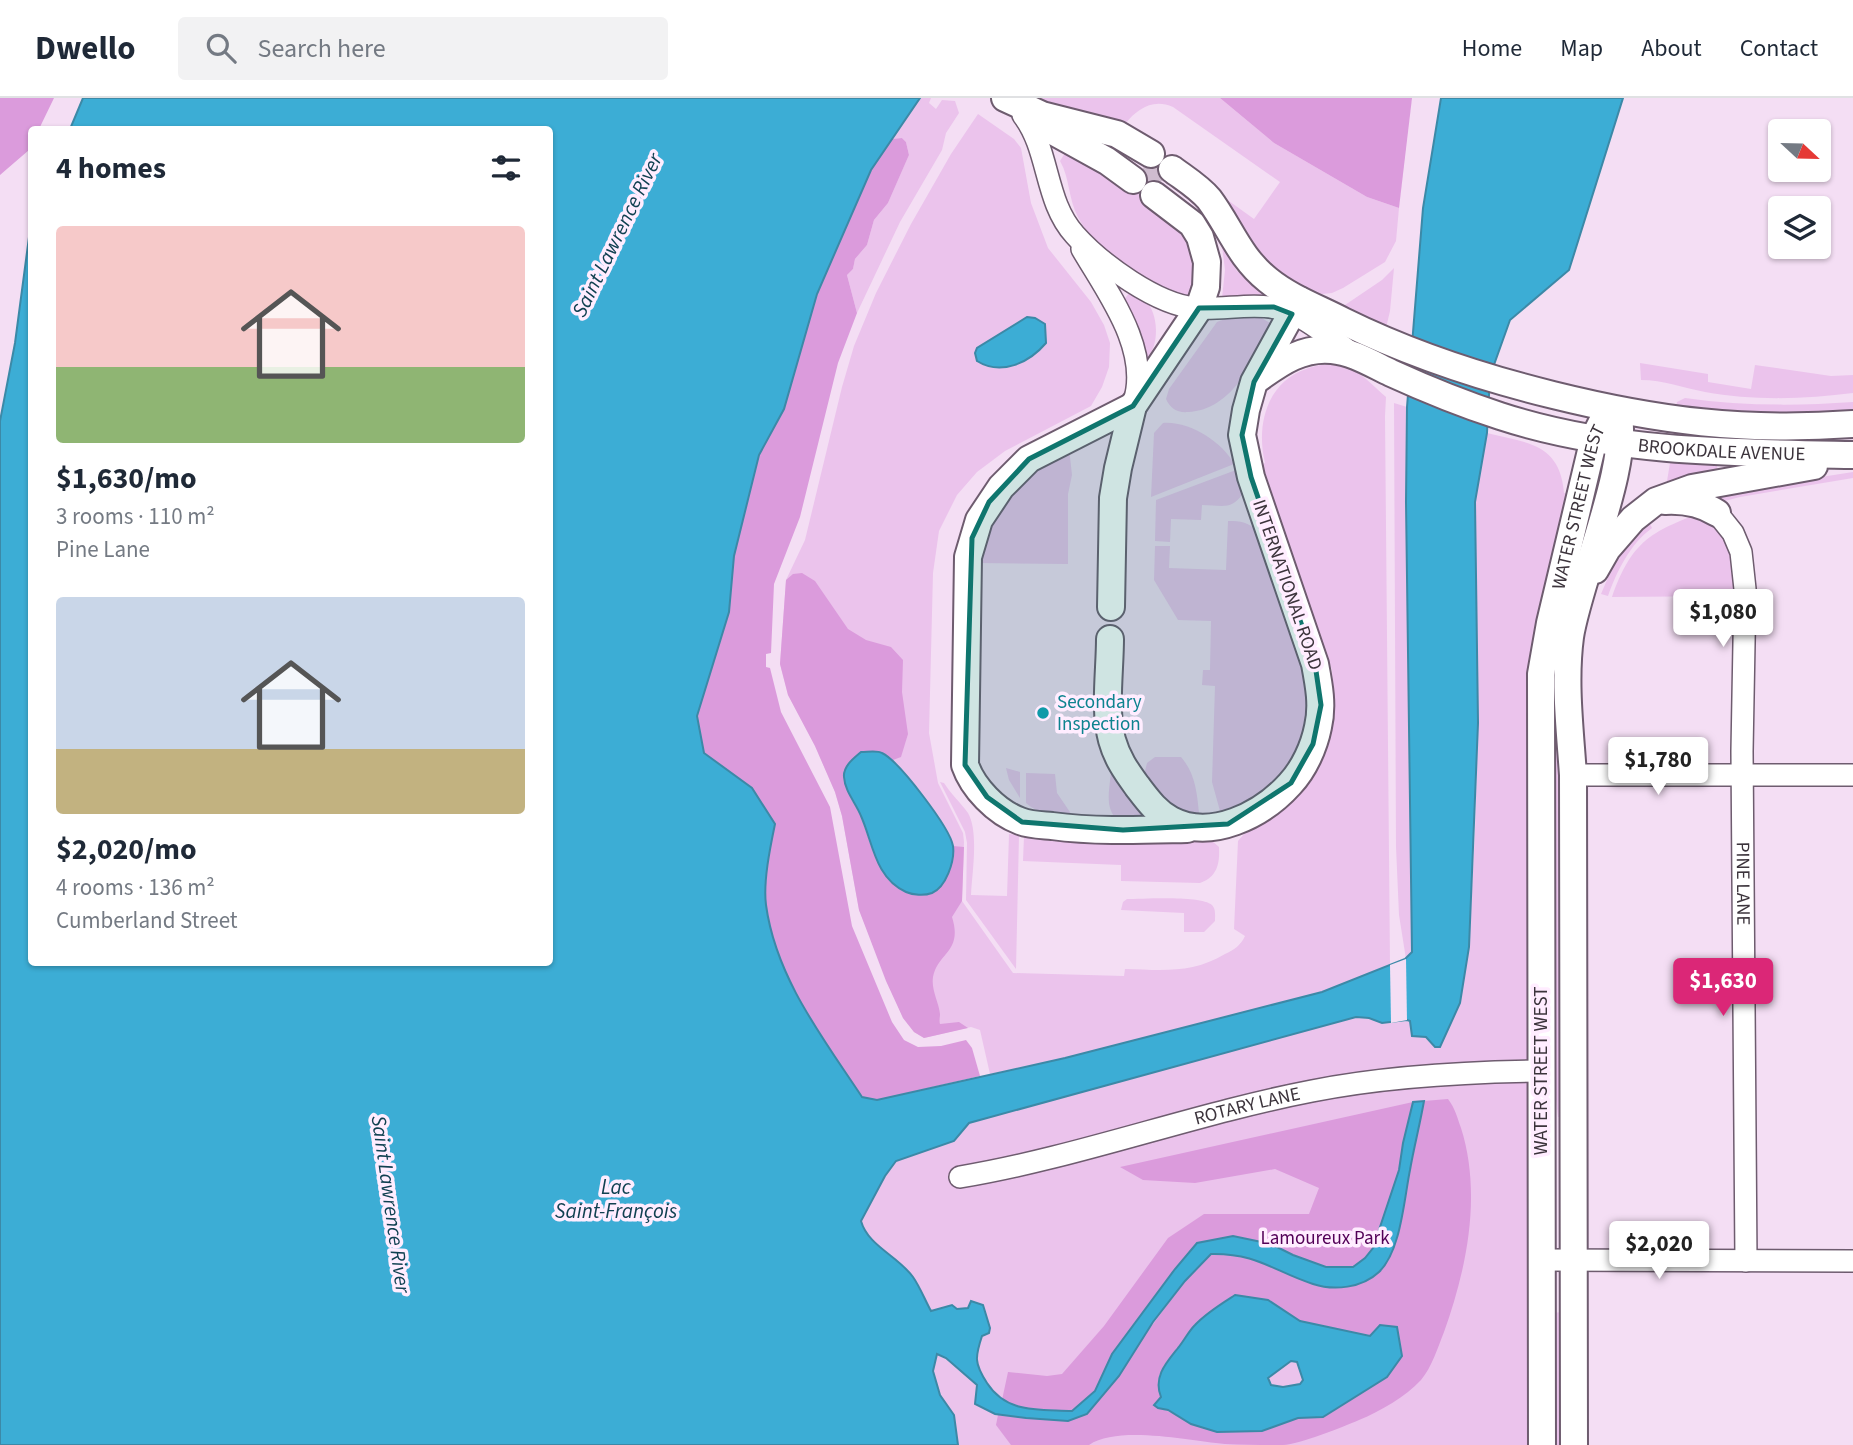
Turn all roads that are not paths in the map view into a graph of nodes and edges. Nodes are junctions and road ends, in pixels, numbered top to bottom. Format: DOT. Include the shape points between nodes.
graph roads {
  1 [pos="1015,106"];
  2 [pos="1152,175"];
  3 [pos="1074,234"];
  4 [pos="1296,307"];
  5 [pos="1199,308"];
  6 [pos="1360,358"];
  7 [pos="1254,382"];
  8 [pos="1133,406"];
  9 [pos="1617,410"];
  10 [pos="1853,424"];
  11 [pos="1607,440"];
  12 [pos="1853,457"];
  13 [pos="1656,502"];
  14 [pos="1717,513"];
  15 [pos="1578,599"];
  16 [pos="1111,607"];
  17 [pos="1110,639"];
  18 [pos="1573,775"];
  19 [pos="1853,775"];
  20 [pos="1742,776"];
  21 [pos="1200,828"];
  22 [pos="1540,1071"];
  23 [pos="960,1177"];
  24 [pos="1573,1260"];
  25 [pos="1541,1261"];
  26 [pos="1746,1261"];
  27 [pos="1853,1261"];
  28 [pos="1542,1445"];
  29 [pos="1574,1445"];
  1 -- 2 [label="main road" via="1107,161"];
  1 -- 3 [label="street" via="1032,127 1057,208"];
  2 -- 4 [label="main road" via="1206,197 1238,248"];
  2 -- 5 [label="main road" via="1192,224 1205,248 1206,287"];
  3 -- 5 [label="street" via="1139,286"];
  3 -- 8 [label="street" via="1129,338 1137,362"];
  4 -- 5 [label="street"];
  4 -- 6 [label="street"];
  4 -- 7 [label="main road, INTERNATIONAL ROAD"];
  4 -- 9 [label="main road, BROOKDALE AVENUE" via="1435,361"];
  5 -- 8 [label="main road"];
  6 -- 7 [label="main road" via="1332,350 1306,352 1279,363"];
  6 -- 11 [label="main road, BROOKDALE AVENUE" via="1501,416"];
  7 -- 21 [label="main road, INTERNATIONAL ROAD" via="1242,435 1247,464 1315,664 1319,726 1291,783 1265,805 1228,824"];
  8 -- 16 [label="main road" via="1114,498"];
  8 -- 21 [label="main road" via="1029,459 1001,487 979,520 968,557 965,765 986,797 1022,822 1085,829"];
  9 -- 10 [label="main road, BROOKDALE AVENUE" via="1737,426"];
  9 -- 11 [label="main road, WATER STREET WEST" via="1603,420"];
  11 -- 12 [label="main road, BROOKDALE AVENUE" via="1682,450"];
  11 -- 15 [label="main road, WATER STREET WEST" via="1611,489"];
  11 -- 22 [label="main road, WATER STREET WEST" via="1550,623 1541,674"];
  12 -- 13 [label="main road" via="1692,488"];
  13 -- 14 [label="main road" via="1692,502"];
  13 -- 15 [label="main road" via="1633,519 1608,549"];
  14 -- 20 [label="street, PINE LANE" via="1741,552 1745,589"];
  15 -- 18 [label="main road, WATER STREET WEST" via="1568,667"];
  17 -- 21 [label="main road, INTERNATIONAL ROAD" via="1108,721 1116,754 1160,812"];
  18 -- 20 [label="street"];
  18 -- 24 [label="main road, WATER STREET WEST"];
  19 -- 20 [label="street"];
  20 -- 26 [label="street, PINE LANE"];
  22 -- 23 [label="street, ROTARY LANE" via="1376,1080 1310,1091 1010,1169"];
  22 -- 25 [label="main road, WATER STREET WEST"];
  24 -- 25 [label="street"];
  24 -- 26 [label="street"];
  24 -- 29 [label="main road, WATER STREET WEST"];
  25 -- 28 [label="main road, WATER STREET WEST"];
  26 -- 27 [label="street"];
}
